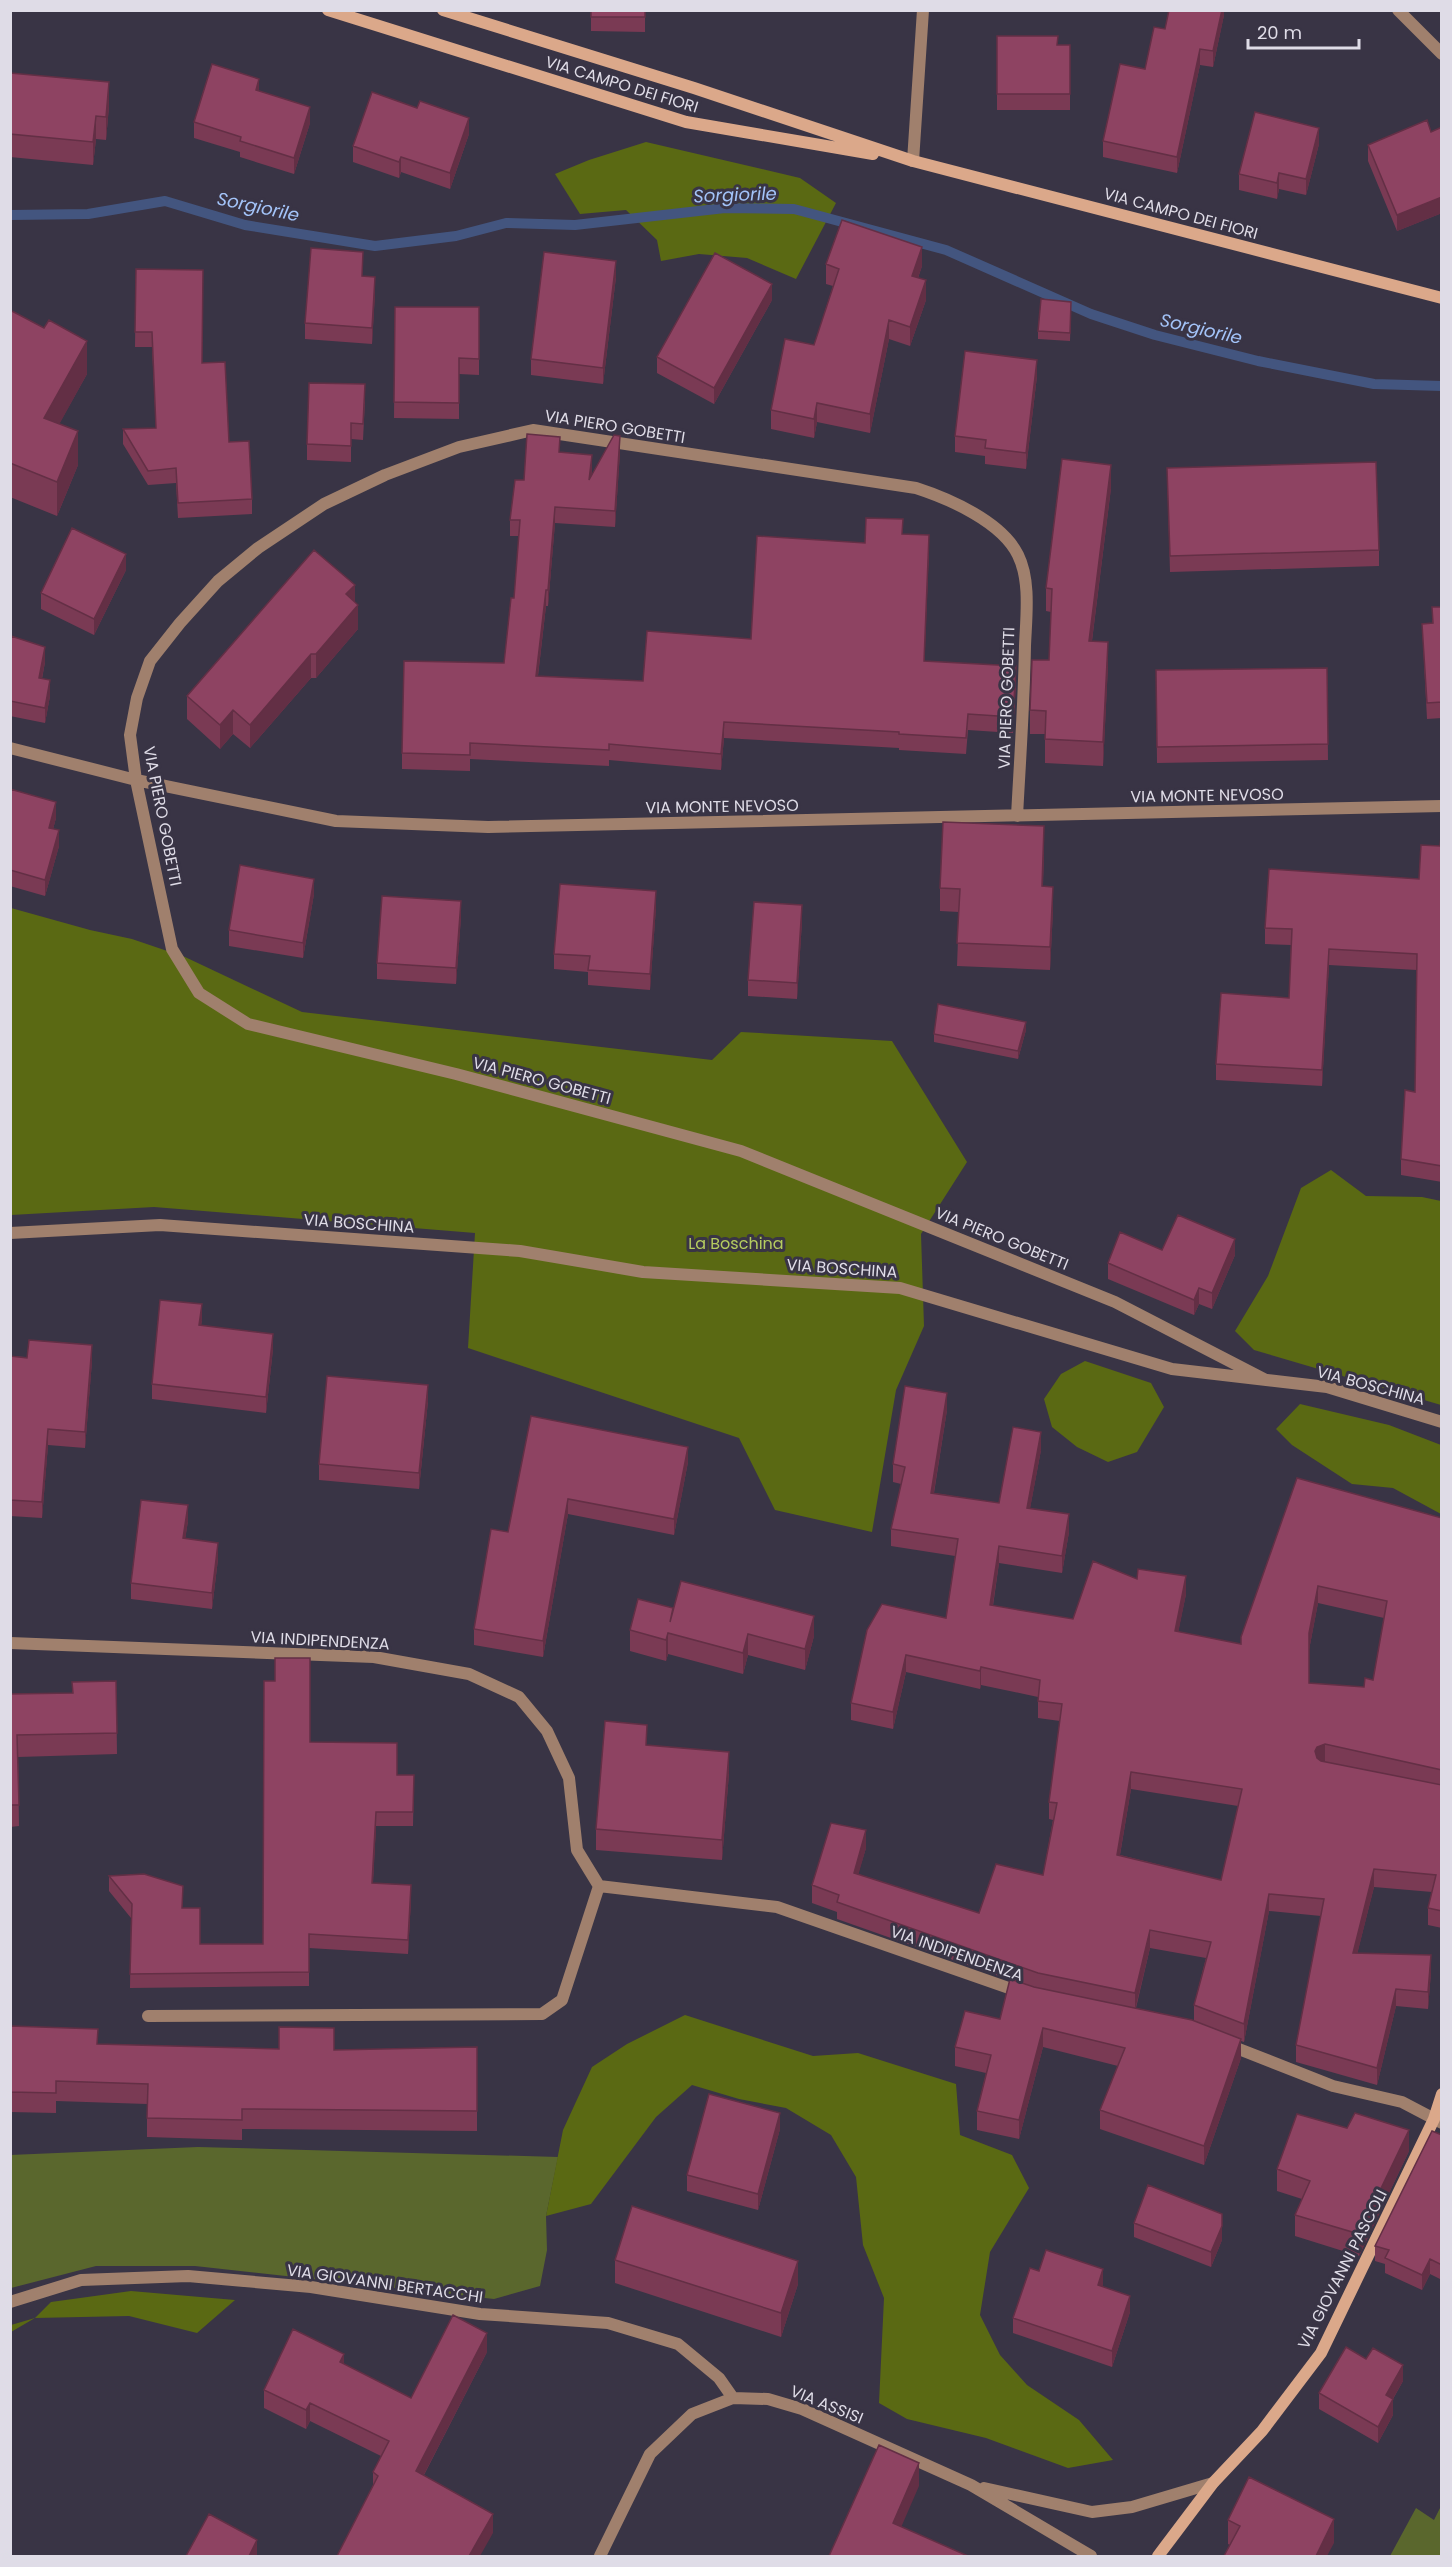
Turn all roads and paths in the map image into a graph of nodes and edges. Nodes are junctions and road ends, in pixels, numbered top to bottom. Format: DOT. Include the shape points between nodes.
graph roads {
  1 [pos="328,10"];
  2 [pos="443,10"];
  3 [pos="923,10"];
  4 [pos="1398,10"];
  5 [pos="1442,54"];
  6 [pos="913,160"];
  7 [pos="1442,298"];
  8 [pos="10,748"];
  9 [pos="136,780"];
  10 [pos="1442,806"];
  11 [pos="1017,816"];
  12 [pos="10,1233"];
  13 [pos="1266,1380"];
  14 [pos="1442,1422"];
  15 [pos="10,1643"];
  16 [pos="599,1886"];
  17 [pos="1036,1998"];
  18 [pos="148,2016"];
  19 [pos="1215,2039"];
  20 [pos="1442,2094"];
  21 [pos="1438,2121"];
  22 [pos="10,2302"];
  23 [pos="733,2398"];
  24 [pos="1213,2482"];
  25 [pos="971,2485"];
  26 [pos="600,2556"];
  27 [pos="1091,2556"];
  28 [pos="1158,2556"];
  1 -- 6 [label="street, VIA CAMPO DEI FIORI" via="686,122"];
  2 -- 6 [label="street, VIA CAMPO DEI FIORI"];
  3 -- 6 [label="street"];
  4 -- 5 [label="street"];
  6 -- 7 [label="street, VIA CAMPO DEI FIORI"];
  8 -- 9 [label="street, VIA MONTE NEVOSO"];
  9 -- 11 [label="street, VIA MONTE NEVOSO" via="336,821 476,827"];
  9 -- 11 [label="street, VIA PIERO GOBETTI" via="130,735 150,661 218,581 258,548 324,504 459,447 533,430 916,488 944,497 996,529 1018,555 1025,584"];
  9 -- 13 [label="street, VIA PIERO GOBETTI" via="172,950 199,993 248,1024 456,1074 741,1151 1115,1302"];
  10 -- 11 [label="street, VIA MONTE NEVOSO"];
  12 -- 13 [label="street, VIA BOSCHINA" via="160,1225 520,1251 643,1272 900,1288 1172,1369"];
  13 -- 14 [label="street, VIA BOSCHINA" via="1327,1387"];
  15 -- 16 [label="street, VIA INDIPENDENZA" via="374,1657 469,1674 519,1697 547,1731 569,1778 577,1850"];
  16 -- 17 [label="street, VIA INDIPENDENZA" via="777,1906"];
  16 -- 18 [label="street" via="562,2000 542,2014"];
  19 -- 21 [label="street" via="1333,2085 1402,2102"];
  20 -- 21 [label="street, VIA GIOVANNI PASCOLI"];
  21 -- 24 [label="street, VIA GIOVANNI PASCOLI" via="1321,2354 1262,2431"];
  22 -- 23 [label="street, VIA GIOVANNI BERTACCHI" via="81,2280 188,2276 311,2287 480,2314 609,2323 678,2344 719,2378"];
  23 -- 25 [label="street, VIA ASSISI" via="768,2399 802,2409"];
  23 -- 26 [label="street, VIA ASSISI" via="692,2414 650,2454"];
  24 -- 25 [label="street, VIA ASSISI" via="1132,2507 1092,2512"];
  24 -- 28 [label="street, VIA GIOVANNI PASCOLI"];
  25 -- 27 [label="street, VIA ASSISI"];
}
